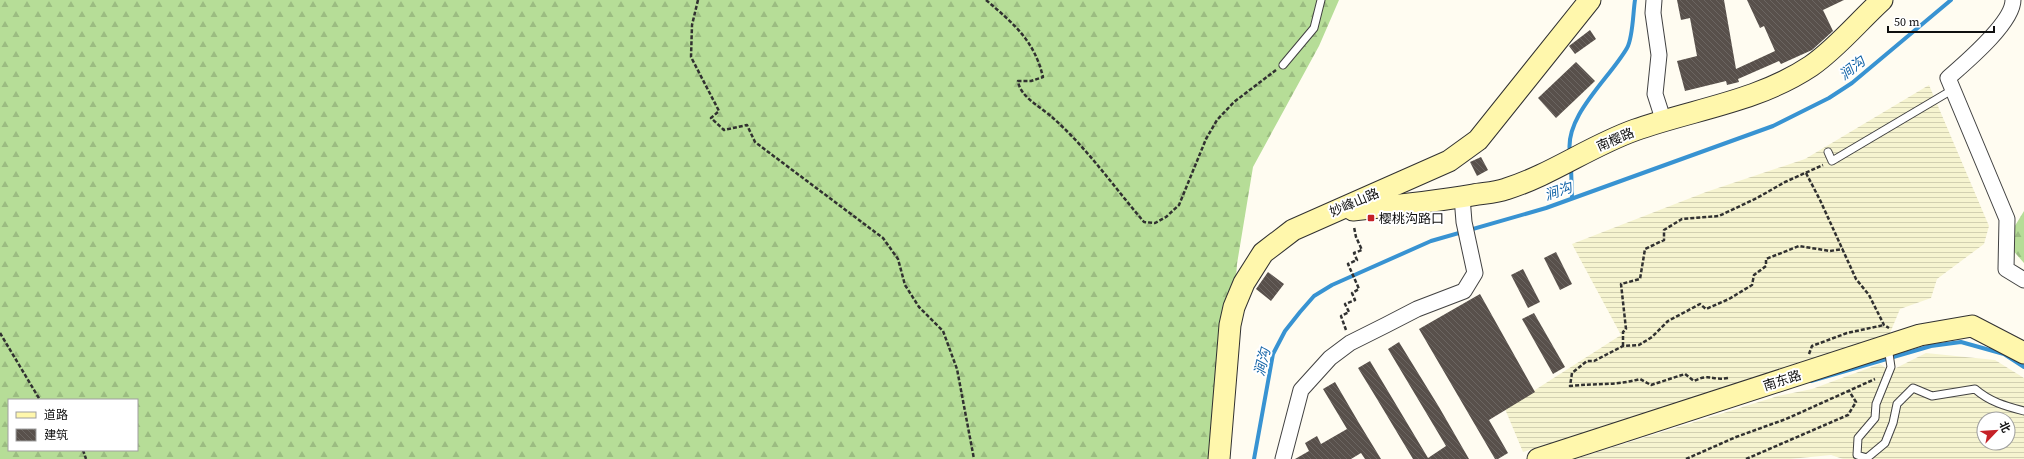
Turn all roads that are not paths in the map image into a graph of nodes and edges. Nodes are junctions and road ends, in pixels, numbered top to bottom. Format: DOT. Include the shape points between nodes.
graph roads {
  1 [pos="1321,0"];
  2 [pos="1590,0"];
  3 [pos="1654,0"];
  4 [pos="1882,0"];
  5 [pos="2013,0"];
  6 [pos="1283,65"];
  7 [pos="1952,90"];
  8 [pos="1664,122"];
  9 [pos="1828,152"];
  10 [pos="1462,197"];
  11 [pos="1321,217"];
  12 [pos="2024,280"];
  13 [pos="2024,353"];
  14 [pos="1892,354"];
  15 [pos="2024,411"];
  16 [pos="1219,459"];
  17 [pos="1283,459"];
  18 [pos="1538,459"];
  1 -- 6 [label="lane" via="1314,28"];
  2 -- 11 [label="street, 妙峰山路" via="1478,140 1449,161"];
  3 -- 8 [label="street" via="1653,14 1659,55 1656,94"];
  4 -- 8 [label="street, 南樱路" via="1841,41 1811,66 1786,80 1720,106"];
  5 -- 7 [label="street" via="2013,8 1985,45 1948,78"];
  7 -- 9 [label="lane" via="1832,161"];
  7 -- 12 [label="street" via="2006,219 2006,269"];
  8 -- 10 [label="street, 南樱路" via="1619,136 1533,179 1505,190"];
  10 -- 11 [label="street, 南樱路" via="1351,210"];
  10 -- 17 [label="street" via="1464,222 1475,274 1464,291 1386,325 1350,343 1330,358 1301,390"];
  11 -- 16 [label="street, 妙峰山路" via="1293,230 1263,253 1244,282 1230,324"];
  13 -- 14 [label="street, 南东路" via="1972,326 1920,335"];
  14 -- 15 [label="lane" via="1876,404 1875,418 1858,438 1857,455 1867,458 1885,443 1897,404 1913,388 1932,396 1975,389 1996,404"];
  14 -- 18 [label="street, 南东路"];
}
